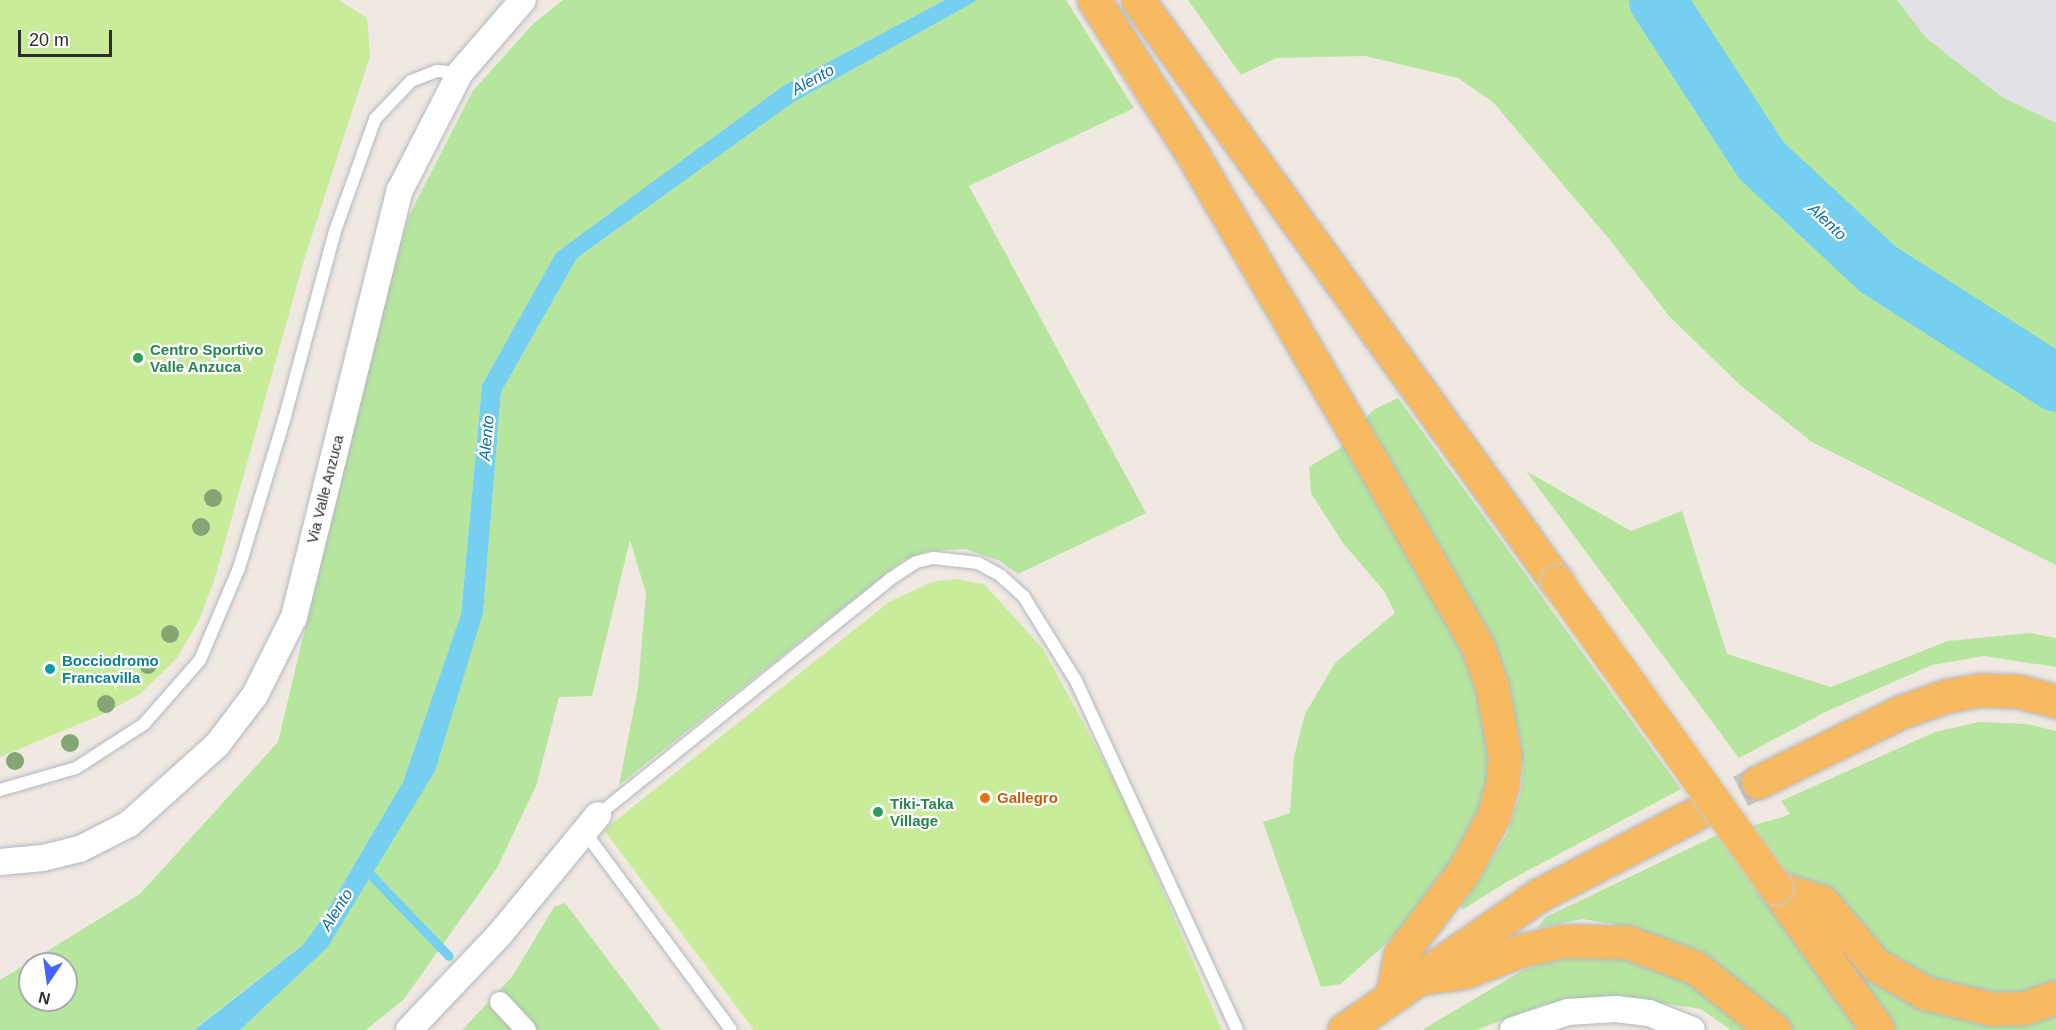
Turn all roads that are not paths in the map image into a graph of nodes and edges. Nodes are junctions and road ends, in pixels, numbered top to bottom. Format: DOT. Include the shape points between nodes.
graph roads {
  1 [pos="523,0"];
  2 [pos="1094,0"];
  3 [pos="1138,0"];
  4 [pos="460,73"];
  5 [pos="2056,700"];
  6 [pos="1758,782"];
  7 [pos="0,790"];
  8 [pos="1697,813"];
  9 [pos="591,823"];
  10 [pos="0,862"];
  11 [pos="1775,887"];
  12 [pos="1403,987"];
  13 [pos="2056,997"];
  14 [pos="500,1002"];
  15 [pos="1545,1025"];
  16 [pos="409,1030"];
  17 [pos="526,1030"];
  18 [pos="731,1030"];
  19 [pos="1237,1030"];
  20 [pos="1344,1030"];
  21 [pos="1513,1030"];
  22 [pos="1692,1030"];
  23 [pos="1774,1030"];
  24 [pos="1878,1030"];
  1 -- 4 [label="street, Via Valle Anzuca"];
  2 -- 12 [label="highway" via="1193,155 1370,459 1478,647 1492,687 1505,757 1502,786 1481,844 1400,955"];
  3 -- 11 [label="highway, bridge"];
  4 -- 7 [label="lane" via="437,71 411,81 375,119 335,231 239,568 200,660 135,730 76,768"];
  4 -- 10 [label="street, Via Valle Anzuca" via="400,190 294,617 255,695 217,745 129,824 80,849"];
  5 -- 6 [label="highway" via="2017,691 1981,690 1946,696 1901,712"];
  8 -- 12 [label="highway" via="1539,895"];
  9 -- 16 [label="street" via="500,934"];
  9 -- 18 [label="lane"];
  9 -- 19 [label="lane" via="916,562 934,558 978,562 1024,597 1076,681"];
  11 -- 13 [label="highway" via="1822,902 1875,964 1925,993 1992,1009 2024,1008"];
  11 -- 24 [label="highway"];
  12 -- 20 [label="highway"];
  12 -- 23 [label="highway" via="1562,941 1627,942 1696,968"];
  14 -- 17 [label="street"];
  15 -- 21 [label="street"];
  15 -- 22 [label="street" via="1568,1012 1616,1009 1649,1013"];
}
